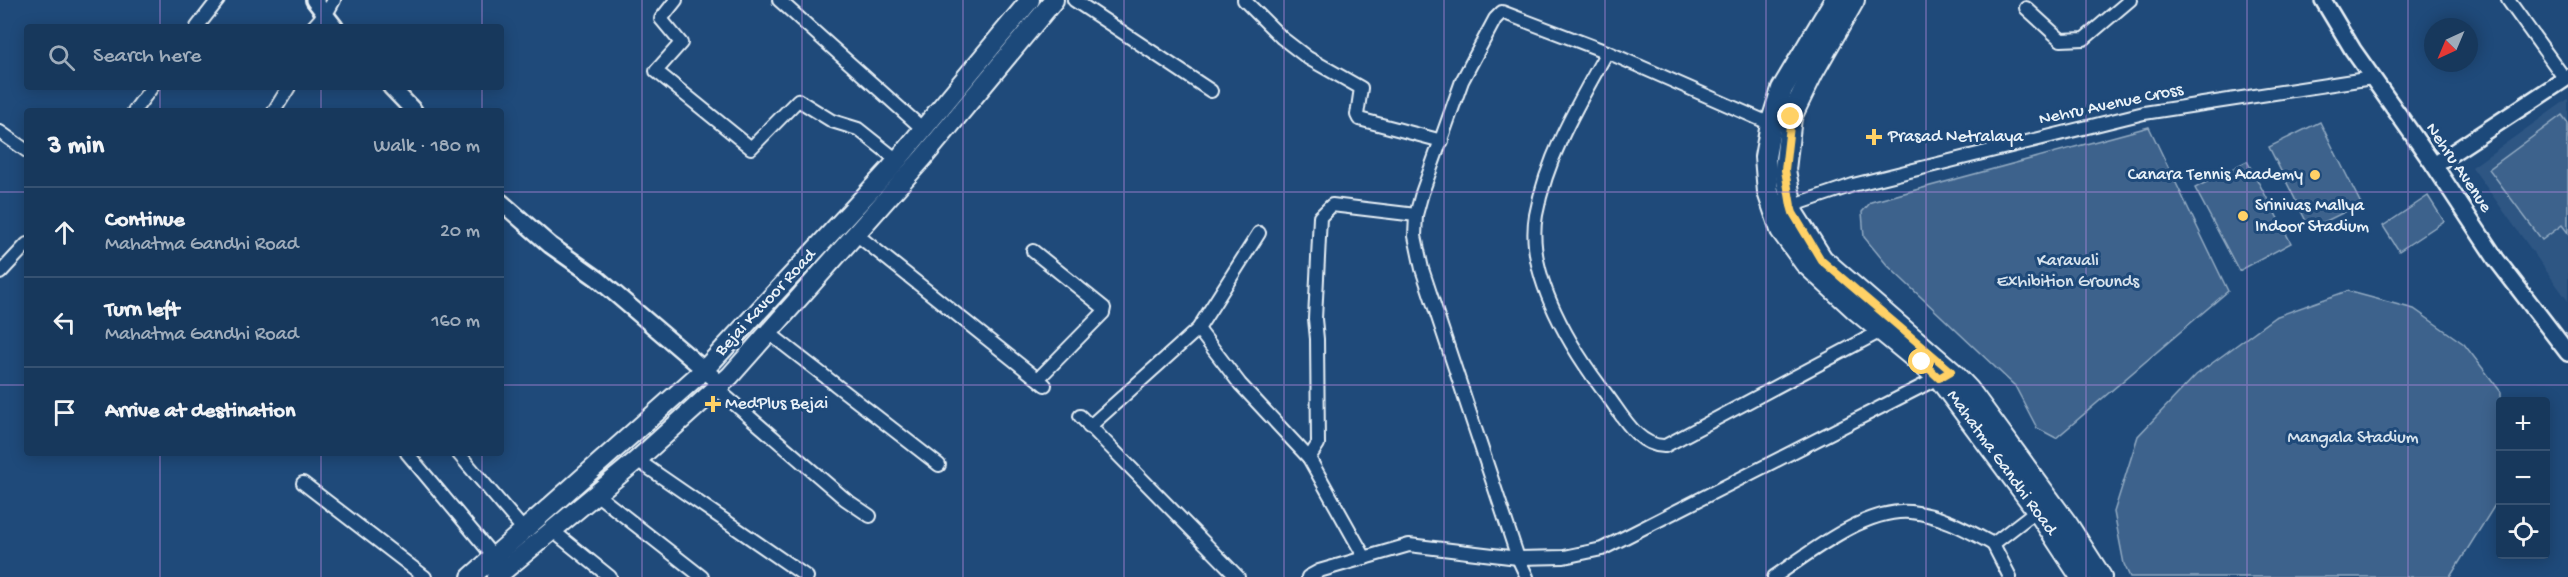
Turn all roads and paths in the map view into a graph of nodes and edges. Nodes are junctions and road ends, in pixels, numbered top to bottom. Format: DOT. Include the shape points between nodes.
graph roads {
  1 [pos="219,0"];
  2 [pos="314,0"];
  3 [pos="334,0"];
  4 [pos="676,0"];
  5 [pos="779,0"];
  6 [pos="1030,0"];
  7 [pos="1054,0"];
  8 [pos="1074,0"];
  9 [pos="1244,0"];
  10 [pos="1835,0"];
  11 [pos="1854,0"];
  12 [pos="2130,0"];
  13 [pos="2324,0"];
  14 [pos="2508,0"];
  15 [pos="2026,8"];
  16 [pos="324,14"];
  17 [pos="199,24"];
  18 [pos="316,24"];
  19 [pos="332,24"];
  20 [pos="1607,51"];
  21 [pos="2372,78"];
  22 [pos="2566,78"];
  23 [pos="150,90"];
  24 [pos="287,90"];
  25 [pos="394,90"];
  26 [pos="1211,91"];
  27 [pos="136,108"];
  28 [pos="276,108"];
  29 [pos="411,108"];
  30 [pos="1771,124"];
  31 [pos="923,129"];
  32 [pos="0,132"];
  33 [pos="1442,141"];
  34 [pos="24,149"];
  35 [pos="897,160"];
  36 [pos="2434,165"];
  37 [pos="504,205"];
  38 [pos="1791,206"];
  39 [pos="1416,215"];
  40 [pos="1258,233"];
  41 [pos="856,234"];
  42 [pos="24,247"];
  43 [pos="1033,251"];
  44 [pos="3,266"];
  45 [pos="1198,329"];
  46 [pos="1881,331"];
  47 [pos="769,333"];
  48 [pos="2568,353"];
  49 [pos="704,370"];
  50 [pos="1945,374"];
  51 [pos="718,386"];
  52 [pos="1080,416"];
  53 [pos="1089,427"];
  54 [pos="410,456"];
  55 [pos="461,456"];
  56 [pos="1309,458"];
  57 [pos="637,460"];
  58 [pos="939,465"];
  59 [pos="303,483"];
  60 [pos="596,494"];
  61 [pos="2037,510"];
  62 [pos="870,516"];
  63 [pos="524,529"];
  64 [pos="553,531"];
  65 [pos="1993,544"];
  66 [pos="493,556"];
  67 [pos="1365,558"];
  68 [pos="1518,558"];
  69 [pos="424,577"];
  70 [pos="471,577"];
  71 [pos="496,577"];
  72 [pos="610,577"];
  73 [pos="702,577"];
  74 [pos="807,577"];
  75 [pos="1238,577"];
  76 [pos="1308,577"];
  77 [pos="1527,577"];
  78 [pos="1774,577"];
  79 [pos="2010,577"];
  80 [pos="2081,577"];
  81 [pos="2100,577"];
  1 -- 17 [label="street"];
  2 -- 16 [label="street"];
  3 -- 16 [label="street"];
  4 -- 35 [label="street" via="661,19 681,44 656,71 751,148 798,100 832,121 858,129"];
  5 -- 31 [label="street"];
  6 -- 31 [label="main road, Bejai Kavoor Road"];
  7 -- 41 [label="main road, Bejai Kavoor Road"];
  8 -- 26 [label="street"];
  9 -- 33 [label="street" via="1308,58 1361,88 1359,119"];
  10 -- 30 [label="main road, Mahatma Gandhi Road" via="1782,89"];
  11 -- 38 [label="main road, Mahatma Gandhi Road" via="1791,117 1785,170"];
  12 -- 15 [label="street" via="2084,39 2061,40"];
  13 -- 21 [label="street, Nehru Avenue"];
  14 -- 22 [label="street"];
  16 -- 18 [label="street"];
  16 -- 19 [label="street"];
  20 -- 30 [label="street"];
  20 -- 33 [label="street" via="1502,12 1462,81"];
  20 -- 46 [label="street" via="1563,131 1545,180 1536,217 1537,258 1564,333 1639,436 1654,446 1665,446"];
  21 -- 36 [label="street, Nehru Avenue"];
  21 -- 38 [label="street, Nehru Avenue Cross" via="2144,113 1853,185"];
  22 -- 36 [label="street"];
  23 -- 27 [label="street"];
  24 -- 28 [label="street"];
  25 -- 29 [label="street"];
  30 -- 46 [label="main road, Mahatma Gandhi Road" via="1765,157 1768,192 1781,230 1805,262"];
  31 -- 35 [label="main road, Bejai Kavoor Road"];
  32 -- 34 [label="street"];
  33 -- 39 [label="street"];
  35 -- 49 [label="main road, Bejai Kavoor Road"];
  36 -- 48 [label="street, Nehru Avenue" via="2496,259"];
  37 -- 49 [label="street"];
  38 -- 50 [label="main road, Mahatma Gandhi Road" via="1821,260"];
  39 -- 56 [label="street" via="1332,205 1320,217 1315,319 1318,444"];
  39 -- 68 [label="street" via="1415,236 1422,269"];
  40 -- 45 [label="street"];
  41 -- 43 [label="street" via="1042,382 1104,308"];
  41 -- 47 [label="main road, Bejai Kavoor Road"];
  42 -- 44 [label="street"];
  45 -- 53 [label="street"];
  45 -- 56 [label="street" via="1240,384"];
  46 -- 50 [label="main road, Mahatma Gandhi Road"];
  47 -- 51 [label="main road, Bejai Kavoor Road"];
  47 -- 58 [label="street"];
  49 -- 51 [label="street"];
  49 -- 63 [label="main road, Bejai Kavoor Road"];
  50 -- 61 [label="main road, Mahatma Gandhi Road"];
  50 -- 68 [label="street" via="1602,549 1564,557"];
  50 -- 81 [label="main road, Mahatma Gandhi Road" via="1969,390 2061,515"];
  51 -- 57 [label="main road, Bejai Kavoor Road"];
  51 -- 62 [label="street" via="845,499"];
  52 -- 53 [label="street"];
  53 -- 75 [label="street"];
  54 -- 66 [label="street"];
  55 -- 63 [label="street"];
  56 -- 67 [label="street"];
  57 -- 60 [label="main road, Bejai Kavoor Road"];
  57 -- 74 [label="street"];
  59 -- 69 [label="street"];
  60 -- 64 [label="main road, Bejai Kavoor Road"];
  60 -- 73 [label="street"];
  61 -- 65 [label="street"];
  61 -- 80 [label="main road, Mahatma Gandhi Road"];
  63 -- 66 [label="main road, Bejai Kavoor Road"];
  64 -- 71 [label="main road, Bejai Kavoor Road"];
  64 -- 72 [label="street"];
  65 -- 78 [label="street" via="1939,518 1895,512 1828,540"];
  65 -- 79 [label="street"];
  66 -- 70 [label="main road, Bejai Kavoor Road"];
  67 -- 68 [label="street" via="1409,545"];
  67 -- 76 [label="street"];
  68 -- 77 [label="street"];
}
